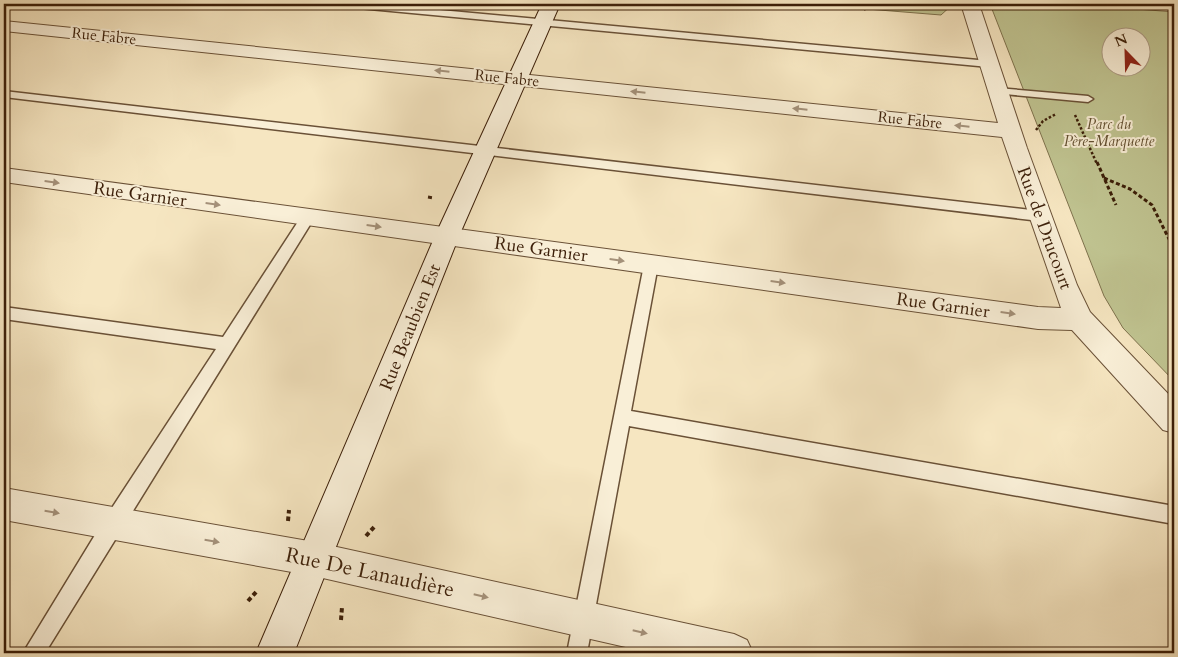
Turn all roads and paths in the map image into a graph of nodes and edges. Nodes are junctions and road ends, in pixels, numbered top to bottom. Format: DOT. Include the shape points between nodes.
graph roads {
  1 [pos="348,4"];
  2 [pos="551,4"];
  3 [pos="869,4"];
  4 [pos="970,4"];
  5 [pos="864,10"];
  6 [pos="543,23"];
  7 [pos="4,26"];
  8 [pos="989,64"];
  9 [pos="518,79"];
  10 [pos="997,91"];
  11 [pos="4,94"];
  12 [pos="1068,97"];
  13 [pos="1088,99"];
  14 [pos="1073,109"];
  15 [pos="1010,131"];
  16 [pos="1036,131"];
  17 [pos="485,152"];
  18 [pos="4,175"];
  19 [pos="1104,178"];
  20 [pos="428,197"];
  21 [pos="434,198"];
  22 [pos="1116,206"];
  23 [pos="1040,216"];
  24 [pos="308,217"];
  25 [pos="447,236"];
  26 [pos="1174,249"];
  27 [pos="651,264"];
  28 [pos="1168,285"];
  29 [pos="1174,285"];
  30 [pos="4,313"];
  31 [pos="1079,319"];
  32 [pos="227,344"];
  33 [pos="622,417"];
  34 [pos="1174,420"];
  35 [pos="4,504"];
  36 [pos="289,510"];
  37 [pos="1174,515"];
  38 [pos="288,521"];
  39 [pos="113,523"];
  40 [pos="375,526"];
  41 [pos="366,536"];
  42 [pos="314,559"];
  43 [pos="257,591"];
  44 [pos="248,601"];
  45 [pos="342,607"];
  46 [pos="341,620"];
  47 [pos="580,636"];
  48 [pos="32,653"];
  49 [pos="275,653"];
  50 [pos="734,653"];
  1 -- 6 [label="lane"];
  2 -- 6 [label="street, Rue Beaubien Est"];
  3 -- 5 [label="path"];
  4 -- 8 [label="street, Rue de Drucourt"];
  6 -- 8 [label="lane"];
  6 -- 9 [label="street, Rue Beaubien Est"];
  9 -- 7 [label="street, Rue Fabre, one-way"];
  8 -- 10 [label="street, Rue de Drucourt"];
  15 -- 9 [label="street, Rue Fabre, one-way"];
  9 -- 17 [label="street, Rue Beaubien Est"];
  10 -- 12 [label="lane"];
  10 -- 15 [label="street, Rue de Drucourt"];
  11 -- 17 [label="lane"];
  12 -- 13 [label="lane"];
  12 -- 14 [label="path"];
  14 -- 16 [label="path" via="1046,118"];
  14 -- 19 [label="path"];
  15 -- 23 [label="street, Rue de Drucourt"];
  17 -- 23 [label="lane"];
  17 -- 25 [label="street, Rue Beaubien Est"];
  18 -- 24 [label="street, Rue Garnier, one-way"];
  19 -- 22 [label="path"];
  19 -- 26 [label="path" via="1130,189 1152,205"];
  20 -- 21 [label="path"];
  23 -- 31 [label="street, Rue de Drucourt"];
  24 -- 25 [label="street, Rue Garnier, one-way"];
  24 -- 32 [label="lane"];
  25 -- 27 [label="street, Rue Garnier, one-way"];
  25 -- 42 [label="street, Rue Beaubien Est"];
  27 -- 31 [label="street, Rue Garnier, one-way" via="1038,318"];
  27 -- 33 [label="lane"];
  28 -- 29 [label="path"];
  30 -- 32 [label="lane"];
  31 -- 34 [label="street, Rue de Drucourt"];
  32 -- 39 [label="lane"];
  33 -- 37 [label="lane"];
  33 -- 47 [label="lane"];
  35 -- 39 [label="street, Rue De Lanaudière, one-way"];
  36 -- 38 [label="path"];
  39 -- 42 [label="street, Rue De Lanaudière, one-way"];
  39 -- 48 [label="lane"];
  40 -- 41 [label="path"];
  42 -- 47 [label="street, Rue De Lanaudière, one-way"];
  42 -- 49 [label="street, Rue Beaubien Est"];
  43 -- 44 [label="path"];
  45 -- 46 [label="path"];
  47 -- 50 [label="street, Rue De Lanaudière, one-way"];
}
